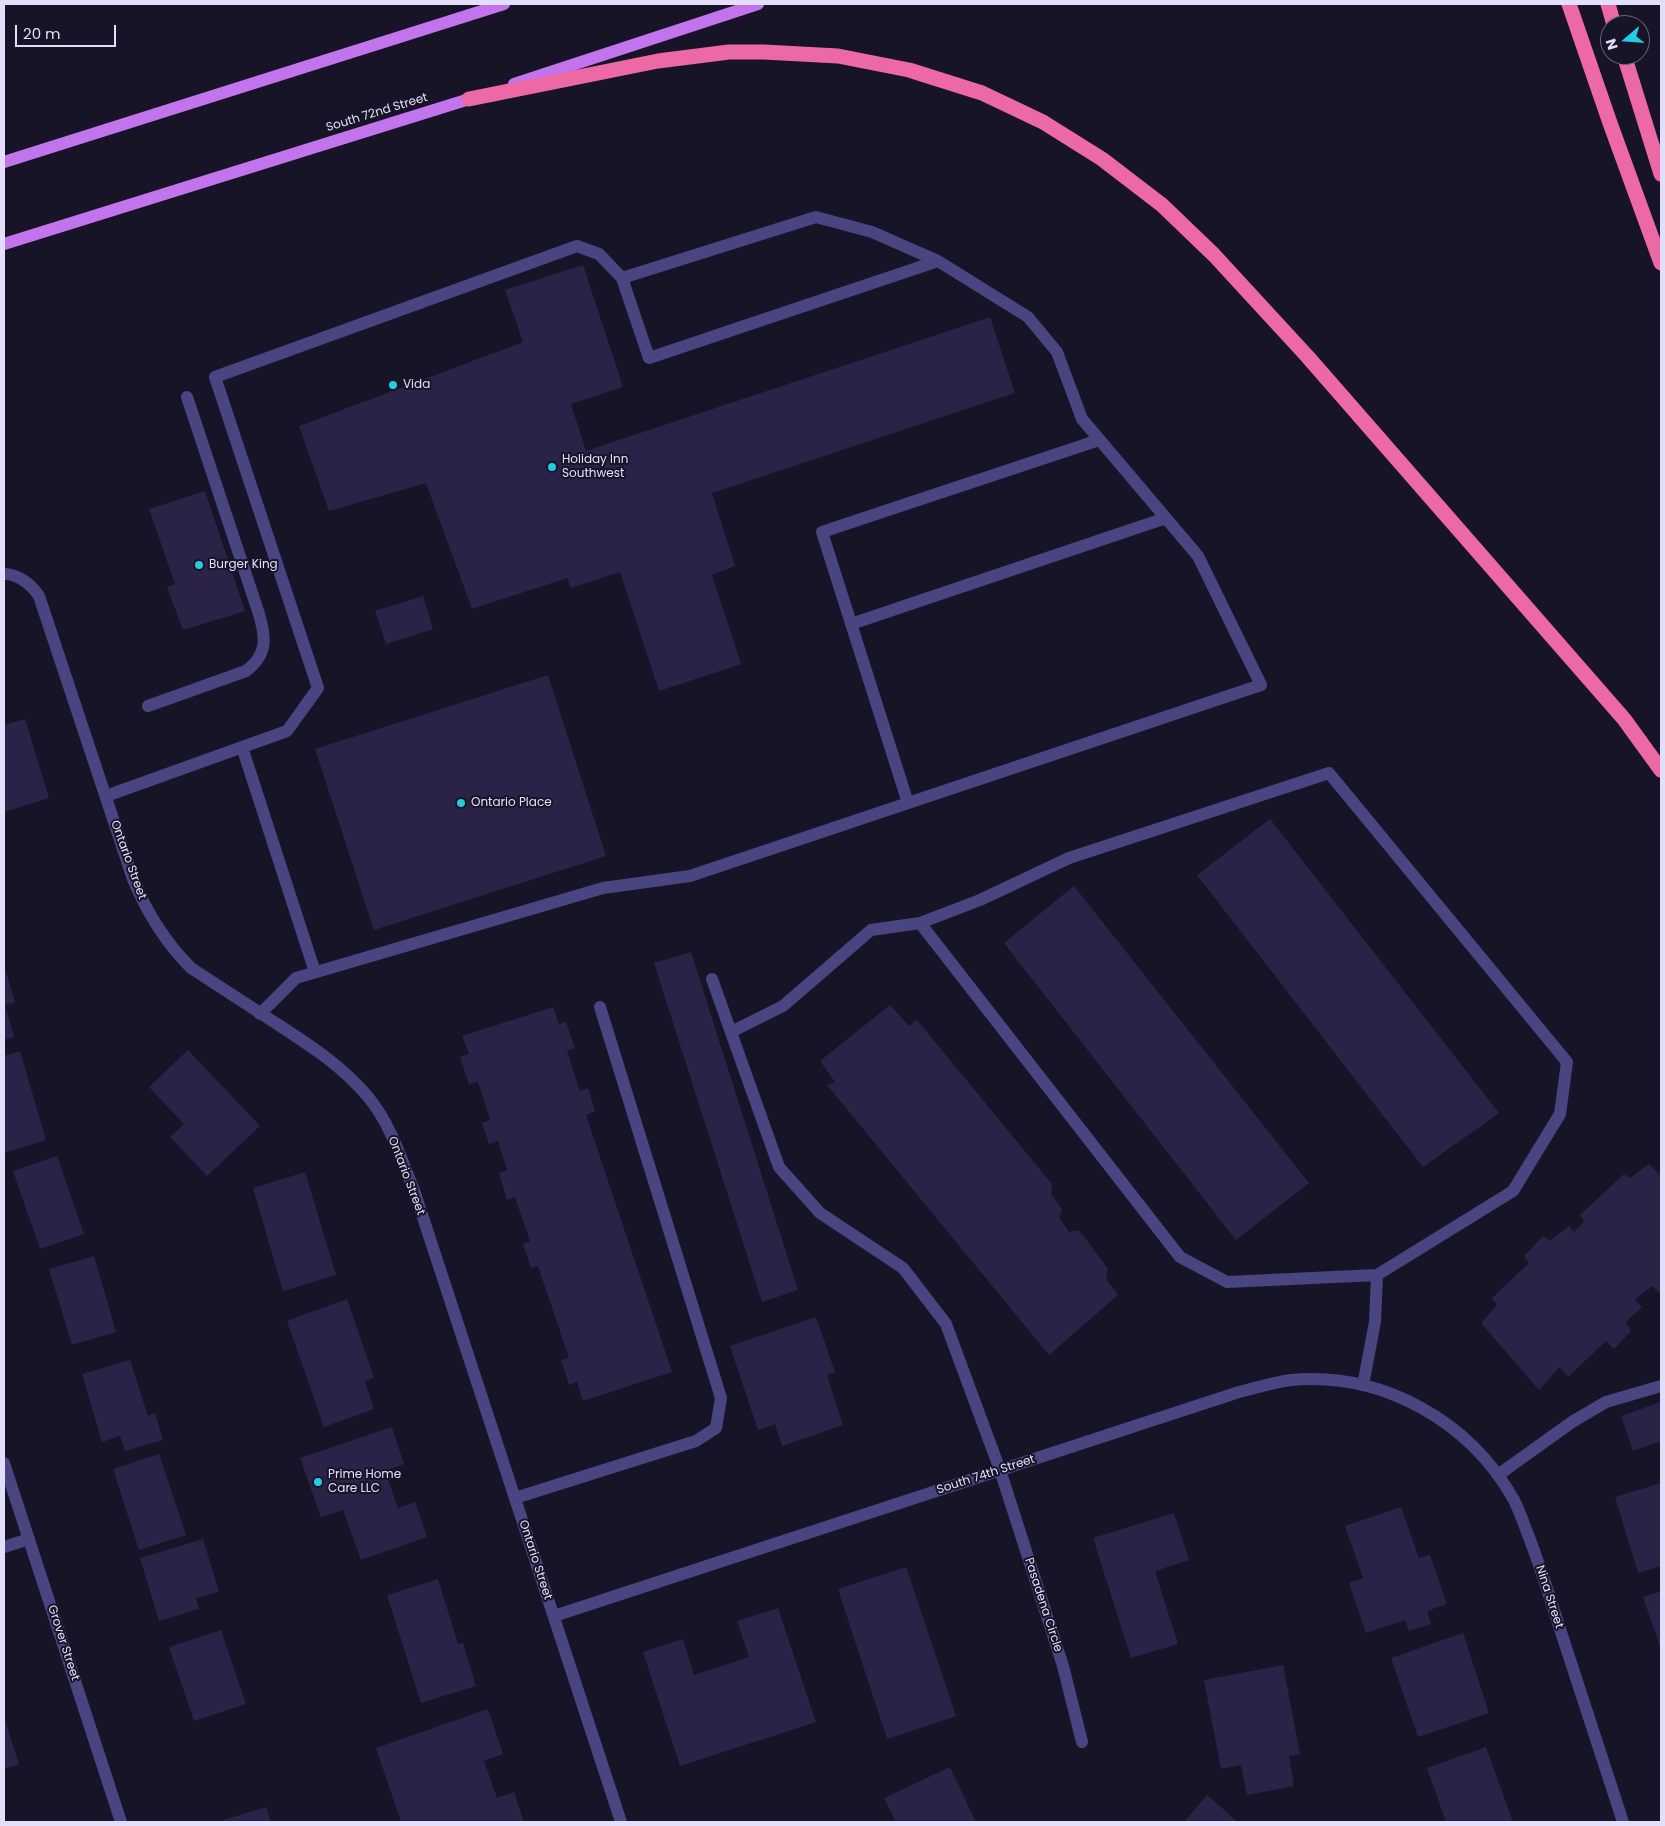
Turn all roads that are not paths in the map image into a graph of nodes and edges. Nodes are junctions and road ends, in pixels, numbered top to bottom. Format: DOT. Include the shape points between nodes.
graph roads {
  1 [pos="504,4"];
  2 [pos="758,4"];
  3 [pos="1569,4"];
  4 [pos="1627,65"];
  5 [pos="469,99"];
  6 [pos="4,162"];
  7 [pos="1661,174"];
  8 [pos="4,244"];
  9 [pos="938,261"];
  10 [pos="1661,263"];
  11 [pos="622,278"];
  12 [pos="187,397"];
  13 [pos="1099,440"];
  14 [pos="1166,518"];
  15 [pos="4,574"];
  16 [pos="851,624"];
  17 [pos="148,706"];
  18 [pos="242,747"];
  19 [pos="1661,770"];
  20 [pos="106,796"];
  21 [pos="908,803"];
  22 [pos="920,923"];
  23 [pos="315,972"];
  24 [pos="712,979"];
  25 [pos="600,1007"];
  26 [pos="260,1014"];
  27 [pos="731,1032"];
  28 [pos="1377,1275"];
  29 [pos="1363,1385"];
  30 [pos="1661,1386"];
  31 [pos="1421,1407"];
  32 [pos="4,1463"];
  33 [pos="1000,1470"];
  34 [pos="1498,1475"];
  35 [pos="515,1498"];
  36 [pos="29,1539"];
  37 [pos="4,1547"];
  38 [pos="554,1616"];
  39 [pos="1082,1742"];
  40 [pos="121,1822"];
  41 [pos="621,1822"];
  42 [pos="1623,1822"];
  1 -- 6 [label="main road"];
  2 -- 5 [label="main road, South 72nd Street"];
  3 -- 10 [label="highway"];
  4 -- 7 [label="highway"];
  5 -- 8 [label="main road, South 72nd Street"];
  5 -- 19 [label="highway" via="658,61 729,52 764,52 838,56 909,70 982,93 1043,122 1102,159 1154,199 1214,256 1307,356 1624,719"];
  9 -- 11 [label="street" via="872,232 816,217"];
  9 -- 11 [label="street" via="648,358"];
  9 -- 13 [label="street" via="1028,317 1057,352 1082,419"];
  11 -- 18 [label="street" via="599,254 577,246 215,377 318,688 287,731"];
  12 -- 17 [label="street" via="264,632 263,648 256,663 246,671"];
  13 -- 14 [label="street"];
  13 -- 16 [label="street" via="822,532"];
  14 -- 16 [label="street"];
  14 -- 21 [label="street" via="1198,556 1260,685"];
  15 -- 20 [label="street, Ontario Street" via="12,574 32,586 39,596"];
  16 -- 21 [label="street"];
  18 -- 20 [label="street"];
  18 -- 23 [label="street"];
  20 -- 26 [label="street, Ontario Street" via="133,879 156,926 191,968"];
  21 -- 23 [label="street" via="690,876 603,888"];
  22 -- 27 [label="street" via="871,930 783,1006"];
  22 -- 28 [label="street" via="1180,1258 1227,1282"];
  22 -- 28 [label="street" via="980,900 1069,858 1329,773 1567,1062 1560,1114 1513,1191"];
  23 -- 26 [label="street" via="296,978"];
  24 -- 27 [label="street, Pasadena Circle"];
  25 -- 35 [label="street" via="721,1398 716,1428 696,1441"];
  26 -- 35 [label="street, Ontario Street" via="344,1072 369,1098 392,1135"];
  27 -- 33 [label="street, Pasadena Circle" via="779,1167 820,1213 903,1268 946,1324"];
  28 -- 29 [label="street" via="1375,1322"];
  29 -- 31 [label="street, South 74th Street" via="1400,1396"];
  29 -- 33 [label="street, South 74th Street" via="1331,1380 1290,1380 1248,1390"];
  30 -- 34 [label="street" via="1606,1402"];
  31 -- 34 [label="street, Nina Street" via="1455,1429"];
  32 -- 36 [label="street, Grover Street"];
  33 -- 38 [label="street, South 74th Street"];
  33 -- 39 [label="street, Pasadena Circle" via="1063,1666"];
  34 -- 42 [label="street, Nina Street" via="1515,1502 1534,1551"];
  35 -- 38 [label="street, Ontario Street"];
  36 -- 37 [label="street"];
  36 -- 40 [label="street, Grover Street"];
  38 -- 41 [label="street, Ontario Street"];
}
